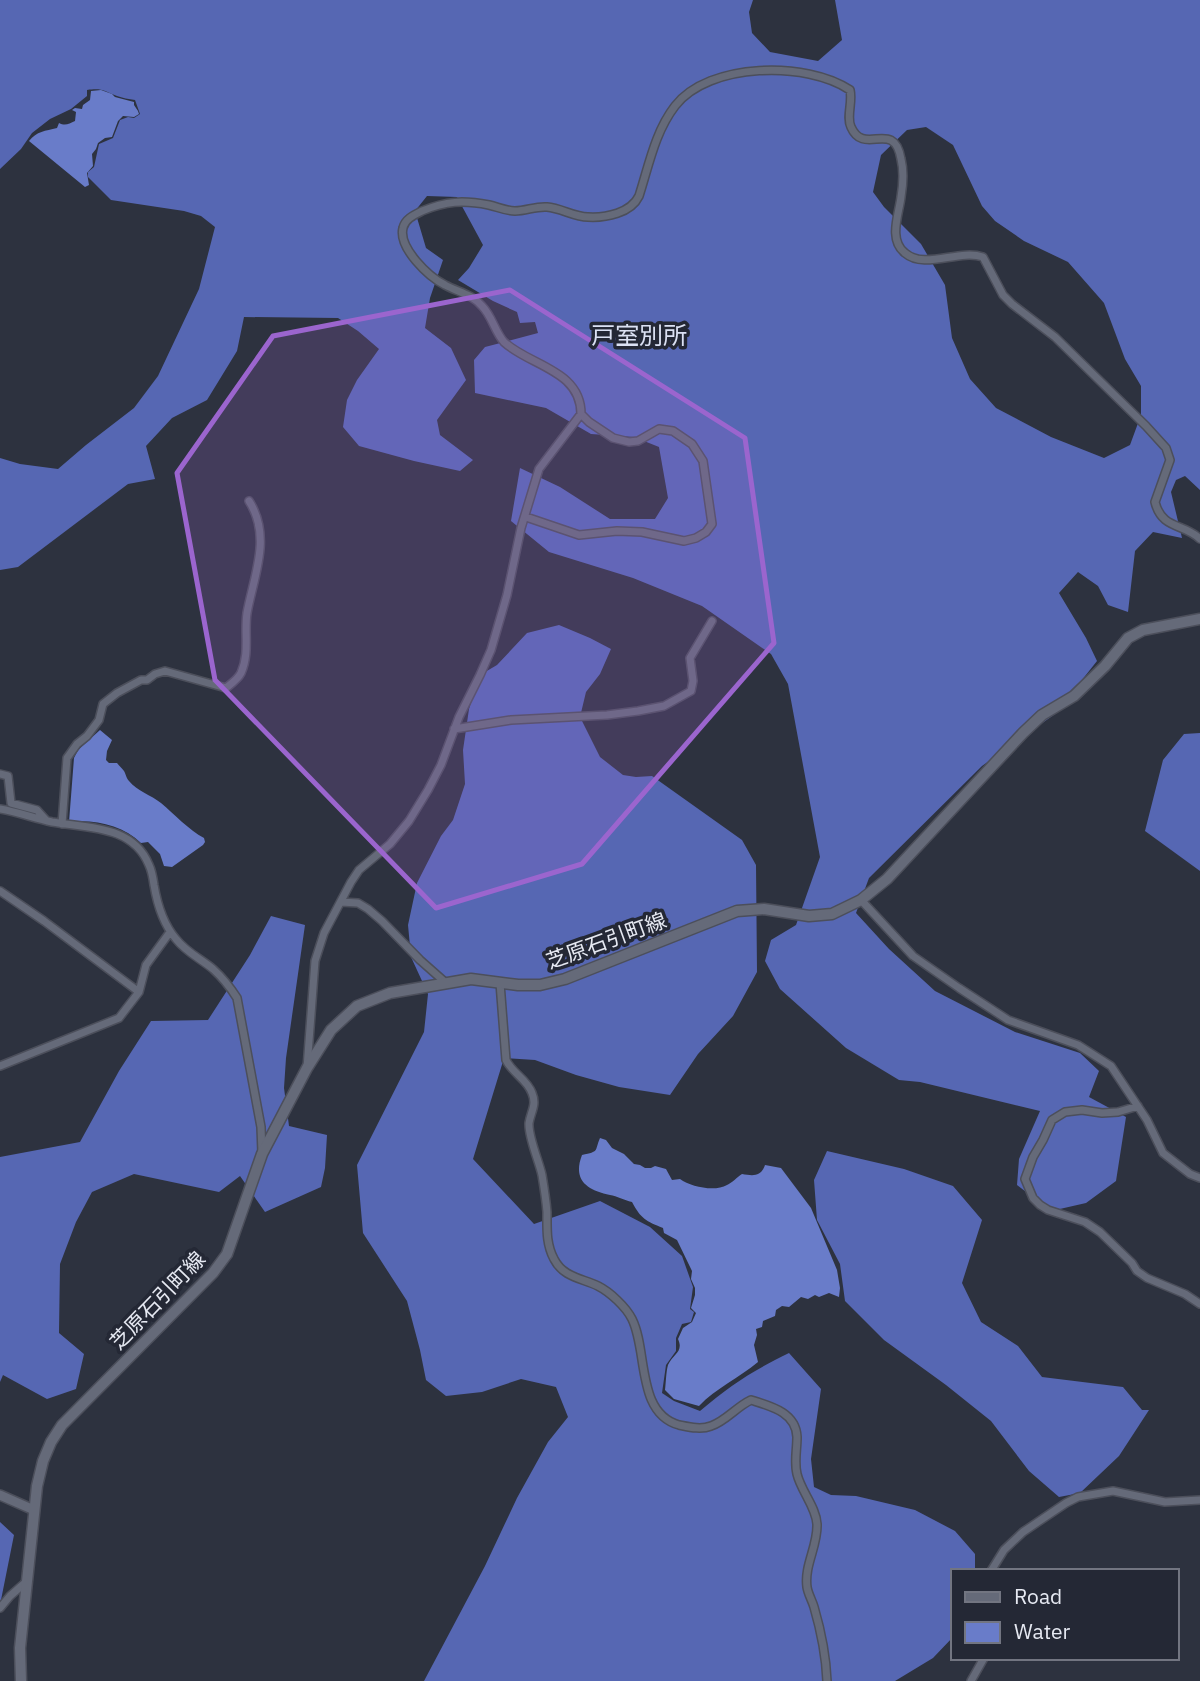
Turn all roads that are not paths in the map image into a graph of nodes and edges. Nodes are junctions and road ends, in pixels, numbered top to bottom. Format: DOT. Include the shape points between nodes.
graph roads {
  1 [pos="581,414"];
  2 [pos="250,501"];
  3 [pos="526,516"];
  4 [pos="1200,539"];
  5 [pos="1200,619"];
  6 [pos="712,621"];
  7 [pos="454,729"];
  8 [pos="0,774"];
  9 [pos="0,809"];
  10 [pos="46,821"];
  11 [pos="62,824"];
  12 [pos="0,891"];
  13 [pos="861,900"];
  14 [pos="341,902"];
  15 [pos="170,932"];
  16 [pos="446,982"];
  17 [pos="500,983"];
  18 [pos="139,992"];
  19 [pos="0,1066"];
  20 [pos="307,1068"];
  21 [pos="1138,1106"];
  22 [pos="262,1154"];
  23 [pos="1200,1178"];
  24 [pos="1200,1304"];
  25 [pos="0,1494"];
  26 [pos="1200,1500"];
  27 [pos="34,1510"];
  28 [pos="992,1569"];
  29 [pos="26,1582"];
  30 [pos="0,1608"];
  31 [pos="983,1660"];
  32 [pos="21,1681"];
  33 [pos="827,1681"];
  34 [pos="971,1681"];
  1 -- 3 [label="street" via="539,470"];
  1 -- 3 [label="street" via="613,438 638,441 660,429 673,431 692,444 703,461 712,524 706,532 684,541 642,532 579,534"];
  1 -- 4 [label="street" via="578,394 560,375 503,340 482,305 422,267 408,250 403,225 419,212 461,201 518,211 549,207 587,218 627,210 639,196 659,132 676,104 690,93 712,79 764,70 818,76 850,90 850,125 858,138 891,139 896,144 902,167 896,231 900,248 922,260 983,257 1003,295 1055,337 1166,448 1170,460 1155,502 1157,509 1168,522"];
  2 -- 11 [label="street" via="261,534 241,674 226,688 165,671 103,704 99,720 67,758"];
  3 -- 7 [label="street" via="491,650"];
  5 -- 13 [label="main road, 芝原石引町線" via="1143,630 1128,638 1074,696 1023,733 887,879"];
  6 -- 7 [label="street" via="690,658 691,691 664,706"];
  7 -- 14 [label="street" via="441,765 409,821 359,870"];
  8 -- 10 [label="street" via="8,776 11,803 37,810"];
  9 -- 10 [label="street"];
  10 -- 11 [label="street"];
  11 -- 15 [label="street" via="94,827 130,840 149,864"];
  12 -- 18 [label="street"];
  13 -- 17 [label="main road, 芝原石引町線" via="832,914 737,911 565,979 540,985"];
  13 -- 21 [label="street" via="913,956 959,988 1008,1020 1078,1045 1111,1066"];
  14 -- 16 [label="street" via="368,909"];
  14 -- 20 [label="street" via="315,961"];
  15 -- 18 [label="street" via="146,965"];
  15 -- 22 [label="street" via="229,985 236,998"];
  16 -- 17 [label="main road, 芝原石引町線"];
  16 -- 20 [label="main road, 芝原石引町線" via="390,993 357,1006 331,1030"];
  17 -- 33 [label="street" via="506,1060 524,1080 536,1104 529,1124 555,1262 570,1276 608,1292 632,1317 649,1394 663,1417 689,1427 711,1426 751,1400 774,1407 795,1424 795,1464 817,1521 806,1575"];
  18 -- 19 [label="street" via="120,1018"];
  20 -- 22 [label="main road, 芝原石引町線"];
  21 -- 23 [label="street" via="1163,1153"];
  21 -- 24 [label="street" via="1118,1112 1065,1112 1052,1120 1025,1179 1040,1205 1085,1222 1137,1271"];
  22 -- 27 [label="main road, 芝原石引町線" via="227,1254 62,1424 43,1461"];
  25 -- 27 [label="street"];
  26 -- 28 [label="street" via="1165,1502 1114,1491 1078,1497 1023,1532"];
  27 -- 29 [label="main road, 芝原石引町線"];
  29 -- 30 [label="street"];
  29 -- 32 [label="main road, 芝原石引町線"];
  31 -- 34 [label="street"];
}
